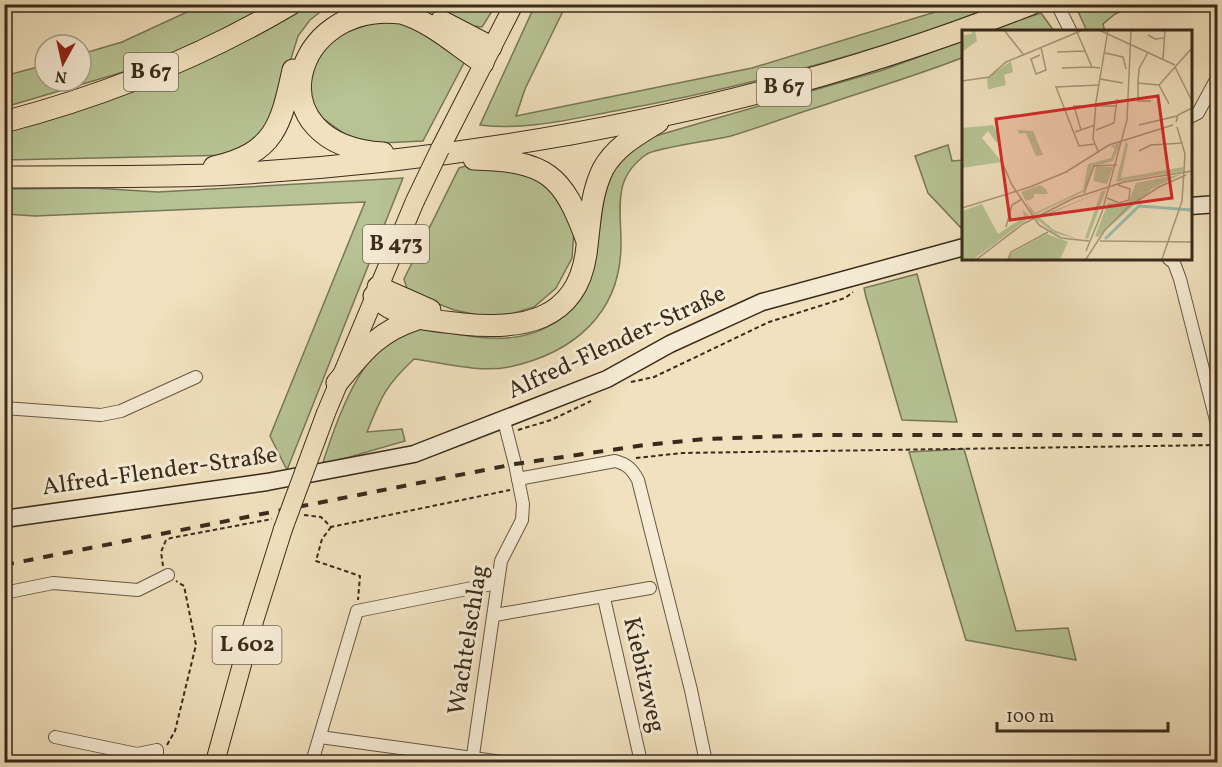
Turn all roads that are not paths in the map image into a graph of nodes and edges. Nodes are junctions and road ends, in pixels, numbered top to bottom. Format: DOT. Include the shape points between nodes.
graph roads {
  1 [pos="291,4"];
  2 [pos="348,4"];
  3 [pos="401,4"];
  4 [pos="514,4"];
  5 [pos="1031,4"];
  6 [pos="1057,4"];
  7 [pos="1070,28"];
  8 [pos="966,30"];
  9 [pos="962,31"];
  10 [pos="487,55"];
  11 [pos="1218,76"];
  12 [pos="669,116"];
  13 [pos="1192,116"];
  14 [pos="4,122"];
  15 [pos="428,156"];
  16 [pos="163,176"];
  17 [pos="4,177"];
  18 [pos="1218,204"];
  19 [pos="1192,207"];
  20 [pos="587,241"];
  21 [pos="962,248"];
  22 [pos="1170,260"];
  23 [pos="376,291"];
  24 [pos="417,320"];
  25 [pos="464,324"];
  26 [pos="196,377"];
  27 [pos="337,383"];
  28 [pos="4,408"];
  29 [pos="504,421"];
  30 [pos="1218,428"];
  31 [pos="519,484"];
  32 [pos="4,519"];
  33 [pos="168,575"];
  34 [pos="497,583"];
  35 [pos="650,588"];
  36 [pos="4,593"];
  37 [pos="604,598"];
  38 [pos="495,615"];
  39 [pos="55,737"];
  40 [pos="320,737"];
  41 [pos="157,756"];
  42 [pos="472,760"];
  43 [pos="215,762"];
  44 [pos="312,762"];
  45 [pos="502,762"];
  46 [pos="641,762"];
  47 [pos="706,762"];
  1 -- 14 [label="highway, B 67" via="155,70"];
  2 -- 16 [label="highway" via="317,22 304,38 284,115 267,142 240,159"];
  3 -- 10 [label="highway" via="443,21"];
  4 -- 10 [label="main road, B 473"];
  5 -- 8 [label="highway, B 67"];
  6 -- 7 [label="street"];
  9 -- 12 [label="highway, B 67" via="844,70"];
  10 -- 15 [label="highway" via="421,21 381,9 355,10 334,19 313,39 302,68 301,92 312,120 322,131 348,149"];
  10 -- 23 [label="main road, B 473, bridge" via="415,201"];
  11 -- 13 [label="street" via="1198,113"];
  12 -- 15 [label="highway, B 67"];
  12 -- 20 [label="highway" via="628,141 604,167 593,199"];
  15 -- 16 [label="highway, B 67" via="296,170"];
  15 -- 20 [label="highway" via="506,160 539,170 568,194"];
  16 -- 17 [label="highway, B 67"];
  18 -- 19 [label="street"];
  20 -- 25 [label="highway" via="576,283 549,313 508,326"];
  21 -- 29 [label="street, Alfred-Flender-Straße" via="762,303 670,344 607,379"];
  22 -- 30 [label="street" via="1180,279"];
  23 -- 24 [label="highway" via="393,310"];
  23 -- 25 [label="highway"];
  23 -- 27 [label="main road, L 602"];
  24 -- 25 [label="highway"];
  24 -- 27 [label="highway" via="387,331 371,342"];
  26 -- 28 [label="street" via="121,411 101,415"];
  27 -- 43 [label="main road, L 602, bridge" via="282,523"];
  29 -- 31 [label="street, Wachtelschlag"];
  29 -- 32 [label="street, Alfred-Flender-Straße" via="414,454 267,482"];
  31 -- 34 [label="street, Wachtelschlag" via="522,520 501,561"];
  31 -- 47 [label="street" via="604,462 625,463 638,480"];
  33 -- 36 [label="street" via="138,590 53,583"];
  34 -- 38 [label="street, Wachtelschlag"];
  34 -- 40 [label="street" via="357,612"];
  35 -- 37 [label="street, Kiebitzweg"];
  37 -- 38 [label="street, Kiebitzweg"];
  37 -- 46 [label="street, Kiebitzweg"];
  38 -- 42 [label="street, Wachtelschlag"];
  39 -- 41 [label="street"];
  40 -- 42 [label="street"];
  40 -- 44 [label="street"];
  42 -- 45 [label="street"];
}
